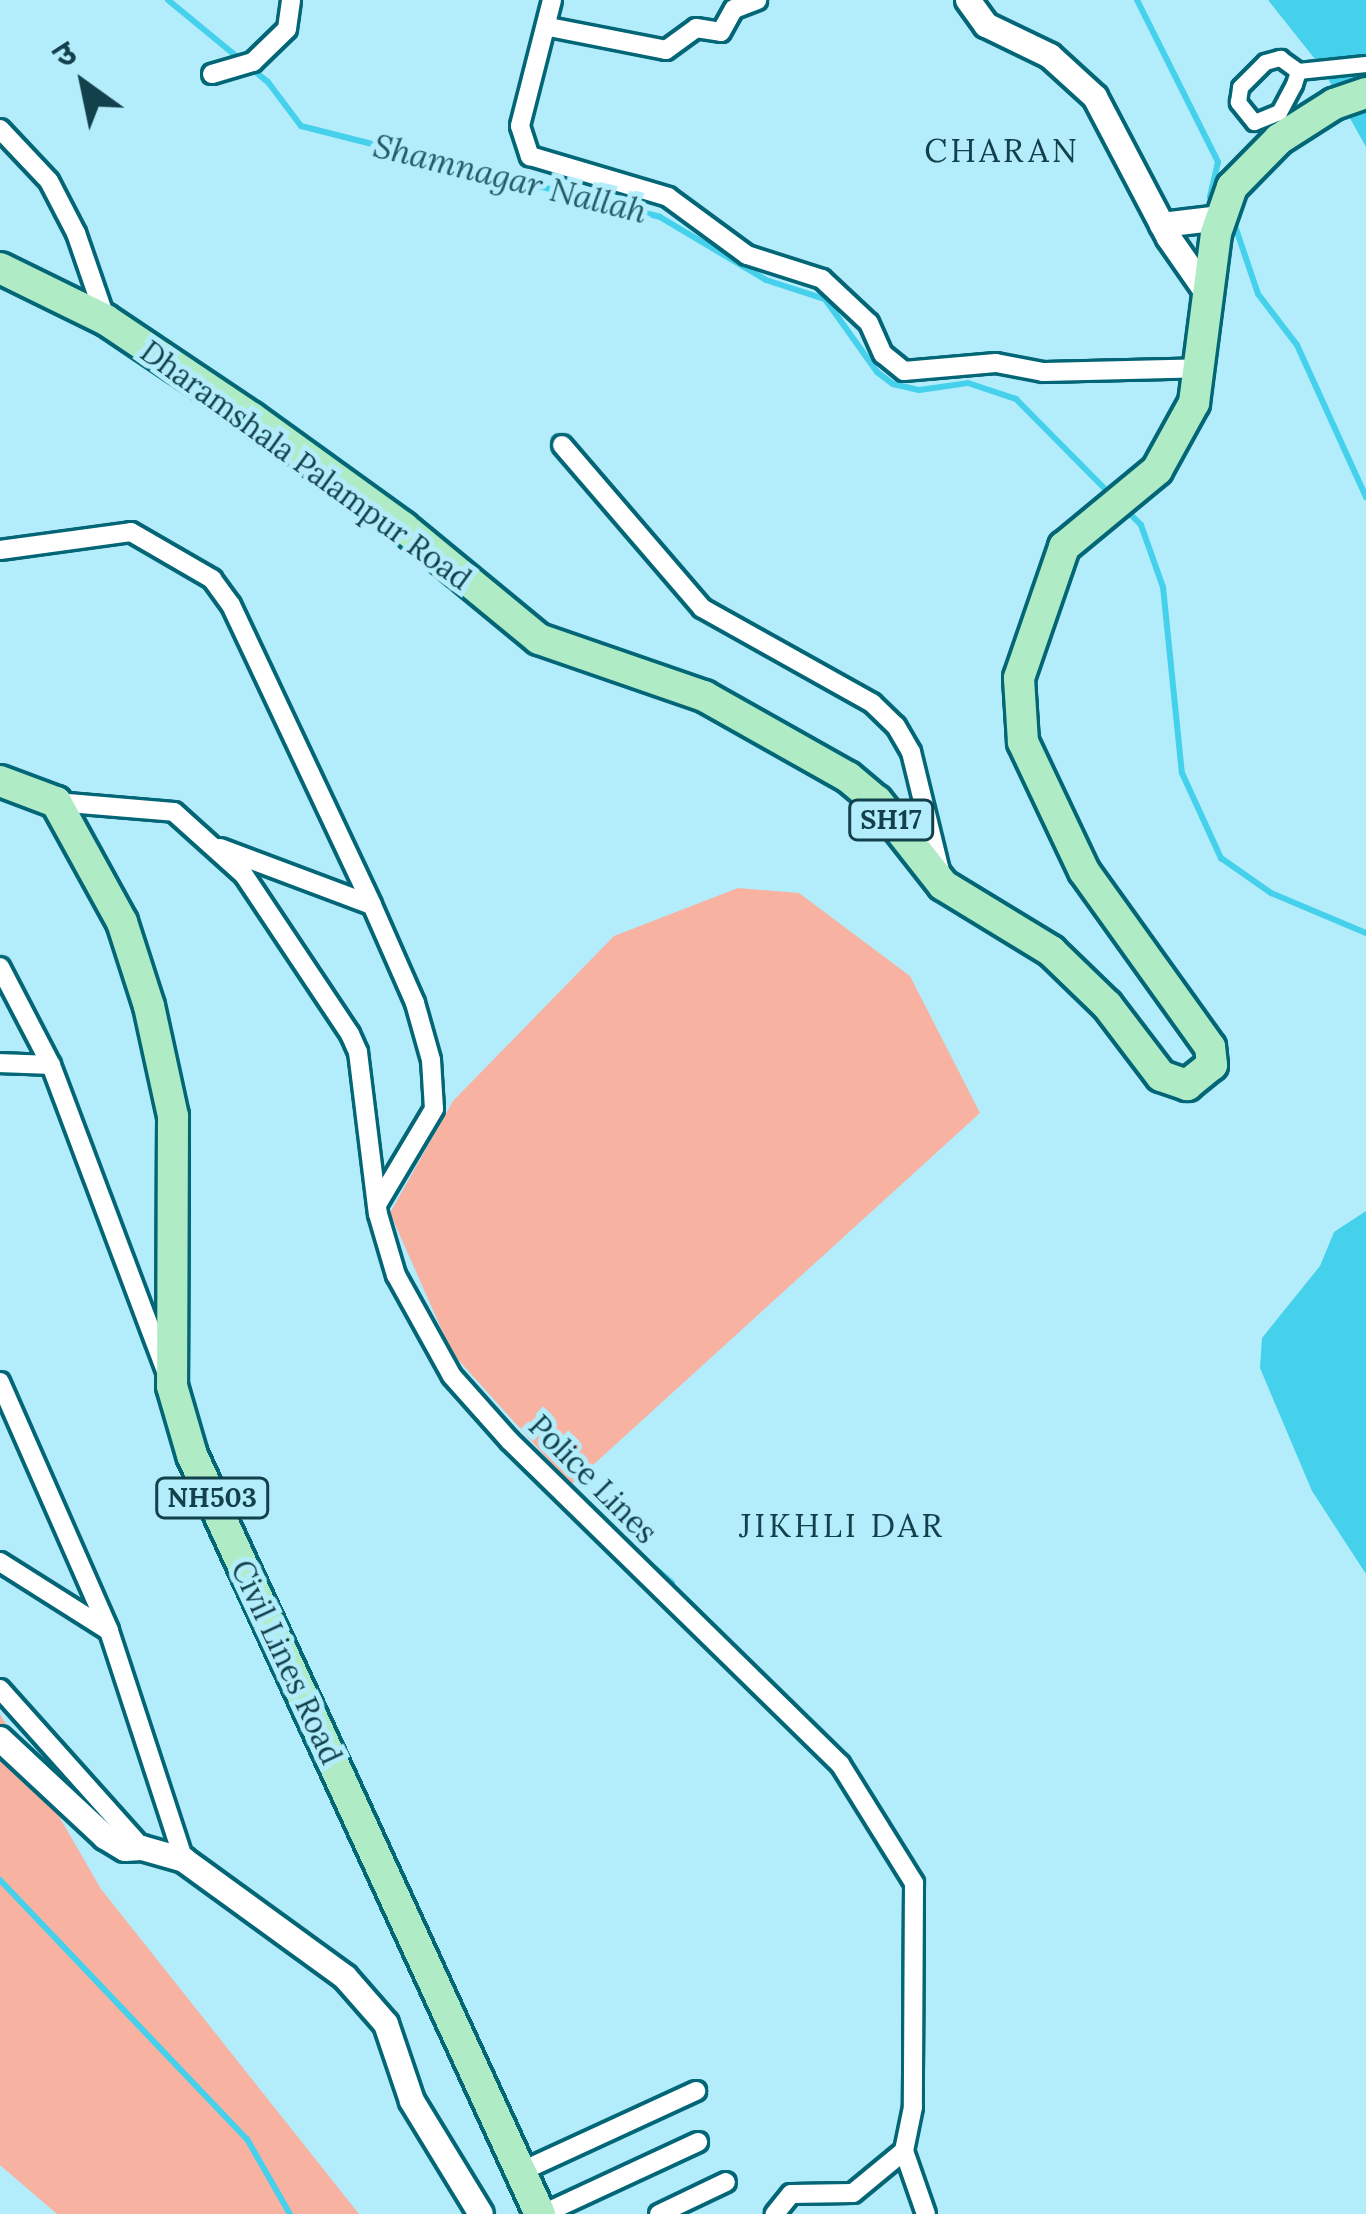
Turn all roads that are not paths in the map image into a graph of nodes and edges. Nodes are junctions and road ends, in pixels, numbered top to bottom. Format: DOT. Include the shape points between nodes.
graph roads {
  1 [pos="291,0"];
  2 [pos="552,0"];
  3 [pos="757,0"];
  4 [pos="968,0"];
  5 [pos="550,27"];
  6 [pos="1366,64"];
  7 [pos="1298,71"];
  8 [pos="212,74"];
  9 [pos="1366,93"];
  10 [pos="0,129"];
  11 [pos="1220,219"];
  12 [pos="1162,225"];
  13 [pos="0,268"];
  14 [pos="1206,291"];
  15 [pos="106,320"];
  16 [pos="1202,368"];
  17 [pos="562,445"];
  18 [pos="0,550"];
  19 [pos="0,782"];
  20 [pos="56,802"];
  21 [pos="210,844"];
  22 [pos="943,885"];
  23 [pos="372,905"];
  24 [pos="0,967"];
  25 [pos="1,1065"];
  26 [pos="51,1065"];
  27 [pos="378,1203"];
  28 [pos="0,1382"];
  29 [pos="172,1386"];
  30 [pos="0,1562"];
  31 [pos="109,1631"];
  32 [pos="0,1690"];
  33 [pos="0,1739"];
  34 [pos="142,1848"];
  35 [pos="184,1860"];
  36 [pos="695,2091"];
  37 [pos="698,2142"];
  38 [pos="904,2151"];
  39 [pos="520,2172"];
  40 [pos="726,2182"];
  41 [pos="481,2214"];
  42 [pos="542,2214"];
  43 [pos="659,2214"];
  44 [pos="776,2214"];
  45 [pos="926,2214"];
  1 -- 8 [label="street" via="287,29 253,62"];
  2 -- 5 [label="street"];
  3 -- 5 [label="street" via="734,9 722,32 696,28 666,50"];
  4 -- 12 [label="street" via="986,25 1049,56 1095,97"];
  5 -- 16 [label="street" via="520,126 530,156 668,196 747,254 822,279 904,371 996,363 1043,372"];
  6 -- 7 [label="street"];
  7 -- 7 [label="street" via="1273,117 1244,116 1238,102 1250,74 1280,58"];
  9 -- 11 [label="main road, Dharamshala Palampur Road / SH17" via="1311,116 1260,152 1232,187"];
  10 -- 15 [label="street" via="49,181"];
  11 -- 12 [label="street"];
  11 -- 14 [label="main road, Dharamshala Palampur Road / SH17"];
  12 -- 14 [label="street"];
  13 -- 15 [label="main road, Dharamshala Palampur Road / SH17"];
  14 -- 16 [label="main road, Dharamshala Palampur Road / SH17"];
  15 -- 22 [label="main road, Dharamshala Palampur Road / SH17" via="403,527 539,639 704,696 848,777"];
  16 -- 22 [label="main road, Dharamshala Palampur Road / SH17" via="1194,403 1157,470 1073,534 1018,679 1020,728 1084,871 1205,1036 1213,1057 1208,1071 1187,1085 1167,1082 1060,959"];
  17 -- 22 [label="street" via="702,608 872,703 896,726 911,752"];
  18 -- 23 [label="street" via="131,532 212,579"];
  19 -- 20 [label="main road"];
  20 -- 21 [label="street, Police Lines" via="174,812"];
  20 -- 29 [label="main road, Civil Lines Road / NH503" via="122,922 172,1115"];
  21 -- 23 [label="street"];
  21 -- 27 [label="street, Police Lines" via="244,875 350,1034"];
  23 -- 27 [label="street" via="415,1003 436,1085 434,1108"];
  24 -- 26 [label="street"];
  25 -- 26 [label="street"];
  26 -- 29 [label="street"];
  27 -- 38 [label="street, Police Lines" via="395,1275 452,1376 840,1764 914,1882 913,2107"];
  28 -- 31 [label="street"];
  29 -- 39 [label="main road, Civil Lines Road / NH503" via="192,1455"];
  30 -- 31 [label="street"];
  31 -- 35 [label="street"];
  32 -- 34 [label="street"];
  33 -- 34 [label="street" via="105,1837"];
  34 -- 35 [label="street"];
  35 -- 41 [label="street" via="345,1977 386,2024 412,2101"];
  36 -- 39 [label="street"];
  37 -- 42 [label="street"];
  38 -- 44 [label="street" via="853,2193 791,2194"];
  38 -- 45 [label="street"];
  39 -- 42 [label="main road, Civil Lines Road / NH503"];
  40 -- 43 [label="street"];
}
